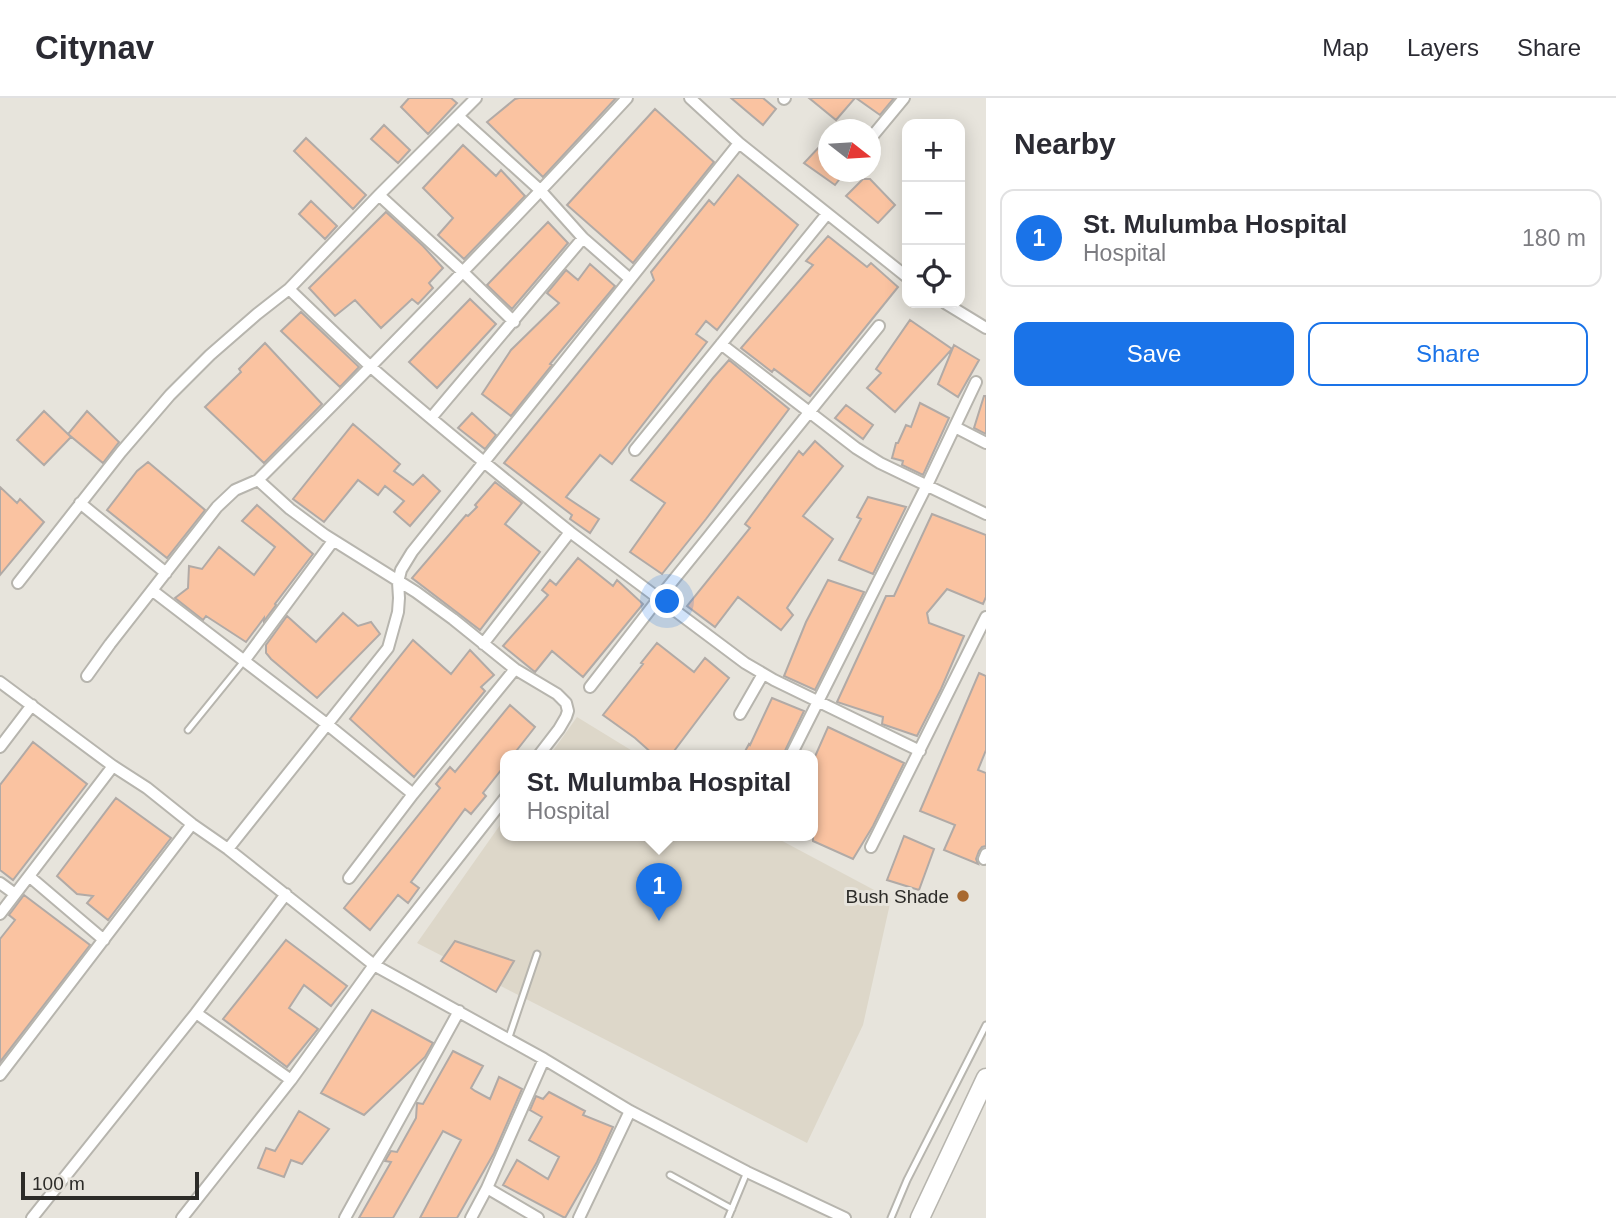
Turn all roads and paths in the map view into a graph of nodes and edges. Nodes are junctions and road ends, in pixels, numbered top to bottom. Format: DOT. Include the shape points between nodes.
graph roads {
  1 [pos="476,98"];
  2 [pos="628,98"];
  3 [pos="690,98"];
  4 [pos="904,98"];
  5 [pos="458,116"];
  6 [pos="881,126"];
  7 [pos="739,143"];
  8 [pos="540,190"];
  9 [pos="379,195"];
  10 [pos="827,214"];
  11 [pos="583,238"];
  12 [pos="463,272"];
  13 [pos="902,272"];
  14 [pos="630,279"];
  15 [pos="289,289"];
  16 [pos="953,308"];
  17 [pos="513,322"];
  18 [pos="879,327"];
  19 [pos="986,328"];
  20 [pos="721,344"];
  21 [pos="372,367"];
  22 [pos="976,382"];
  23 [pos="810,411"];
  24 [pos="430,418"];
  25 [pos="955,428"];
  26 [pos="986,443"];
  27 [pos="635,450"];
  28 [pos="484,463"];
  29 [pos="257,480"];
  30 [pos="927,485"];
  31 [pos="80,503"];
  32 [pos="986,514"];
  33 [pos="570,532"];
  34 [pos="333,541"];
  35 [pos="166,573"];
  36 [pos="398,582"];
  37 [pos="18,583"];
  38 [pos="153,591"];
  39 [pos="659,598"];
  40 [pos="986,617"];
  41 [pos="484,644"];
  42 [pos="244,661"];
  43 [pos="515,669"];
  44 [pos="763,674"];
  45 [pos="87,676"];
  46 [pos="0,682"];
  47 [pos="590,687"];
  48 [pos="819,702"];
  49 [pos="32,705"];
  50 [pos="740,714"];
  51 [pos="328,725"];
  52 [pos="188,730"];
  53 [pos="0,747"];
  54 [pos="542,750"];
  55 [pos="795,750"];
  56 [pos="920,751"];
  57 [pos="113,766"];
  58 [pos="413,794"];
  59 [pos="500,803"];
  60 [pos="192,824"];
  61 [pos="871,847"];
  62 [pos="228,849"];
  63 [pos="30,877"];
  64 [pos="349,878"];
  65 [pos="0,883"];
  66 [pos="15,894"];
  67 [pos="286,894"];
  68 [pos="0,914"];
  69 [pos="104,940"];
  70 [pos="537,954"];
  71 [pos="374,965"];
  72 [pos="459,1011"];
  73 [pos="196,1013"];
  74 [pos="986,1025"];
  75 [pos="508,1040"];
  76 [pos="544,1059"];
  77 [pos="0,1075"];
  78 [pos="986,1078"];
  79 [pos="291,1080"];
  80 [pos="630,1111"];
  81 [pos="747,1172"];
  82 [pos="670,1175"];
  83 [pos="487,1188"];
  84 [pos="732,1209"];
  85 [pos="34,1218"];
  86 [pos="182,1218"];
  87 [pos="345,1218"];
  88 [pos="471,1218"];
  89 [pos="538,1218"];
  90 [pos="579,1218"];
  91 [pos="728,1218"];
  92 [pos="845,1218"];
  93 [pos="891,1218"];
  94 [pos="920,1218"];
  1 -- 5 [label="street"];
  2 -- 8 [label="street"];
  3 -- 7 [label="street"];
  4 -- 6 [label="street"];
  5 -- 8 [label="street"];
  5 -- 9 [label="street"];
  7 -- 10 [label="street"];
  7 -- 14 [label="street"];
  8 -- 11 [label="street"];
  8 -- 12 [label="street"];
  9 -- 12 [label="street"];
  9 -- 15 [label="street"];
  10 -- 13 [label="street"];
  10 -- 20 [label="street"];
  11 -- 14 [label="street"];
  11 -- 17 [label="street"];
  12 -- 17 [label="street"];
  12 -- 21 [label="street"];
  14 -- 28 [label="street"];
  15 -- 21 [label="street"];
  15 -- 31 [label="street" via="170,395"];
  16 -- 19 [label="street"];
  17 -- 24 [label="street"];
  18 -- 23 [label="street"];
  20 -- 23 [label="street"];
  20 -- 27 [label="street"];
  21 -- 24 [label="street"];
  21 -- 29 [label="street"];
  22 -- 25 [label="street"];
  23 -- 30 [label="street" via="856,448"];
  23 -- 39 [label="street"];
  24 -- 28 [label="street"];
  25 -- 26 [label="street"];
  25 -- 30 [label="street"];
  28 -- 33 [label="street"];
  28 -- 36 [label="street" via="412,552"];
  29 -- 34 [label="street"];
  29 -- 35 [label="street" via="227,497"];
  30 -- 32 [label="street"];
  30 -- 48 [label="street"];
  31 -- 35 [label="street"];
  31 -- 37 [label="street"];
  33 -- 39 [label="street"];
  33 -- 41 [label="street"];
  34 -- 36 [label="street"];
  34 -- 42 [label="street"];
  35 -- 38 [label="street"];
  36 -- 41 [label="street"];
  36 -- 51 [label="street" via="398,612 388,648"];
  38 -- 42 [label="street"];
  38 -- 45 [label="street"];
  39 -- 44 [label="street"];
  39 -- 47 [label="street"];
  40 -- 56 [label="street"];
  41 -- 43 [label="street"];
  42 -- 51 [label="street"];
  42 -- 52 [label="lane"];
  43 -- 54 [label="street" via="558,694 568,710"];
  43 -- 58 [label="street"];
  44 -- 48 [label="street"];
  44 -- 50 [label="street"];
  46 -- 49 [label="street"];
  48 -- 55 [label="street"];
  48 -- 56 [label="street"];
  49 -- 53 [label="street"];
  49 -- 57 [label="street"];
  51 -- 58 [label="street"];
  51 -- 62 [label="street"];
  56 -- 61 [label="street"];
  57 -- 60 [label="street"];
  57 -- 63 [label="street"];
  58 -- 64 [label="street"];
  59 -- 71 [label="street"];
  60 -- 62 [label="street"];
  60 -- 69 [label="street"];
  62 -- 67 [label="street"];
  63 -- 66 [label="street"];
  63 -- 69 [label="street"];
  65 -- 66 [label="street"];
  66 -- 68 [label="street"];
  67 -- 71 [label="street"];
  67 -- 73 [label="street"];
  69 -- 77 [label="street"];
  70 -- 75 [label="lane"];
  71 -- 72 [label="street"];
  71 -- 79 [label="street"];
  72 -- 75 [label="street"];
  72 -- 87 [label="street"];
  73 -- 79 [label="street"];
  73 -- 85 [label="street"];
  74 -- 93 [label="lane"];
  75 -- 76 [label="street"];
  76 -- 80 [label="street"];
  76 -- 83 [label="street"];
  78 -- 94 [label="highway"];
  79 -- 86 [label="street"];
  80 -- 81 [label="street"];
  80 -- 90 [label="street"];
  81 -- 84 [label="lane"];
  81 -- 92 [label="street"];
  82 -- 84 [label="lane"];
  83 -- 88 [label="street"];
  83 -- 89 [label="street"];
  84 -- 91 [label="lane"];
}
